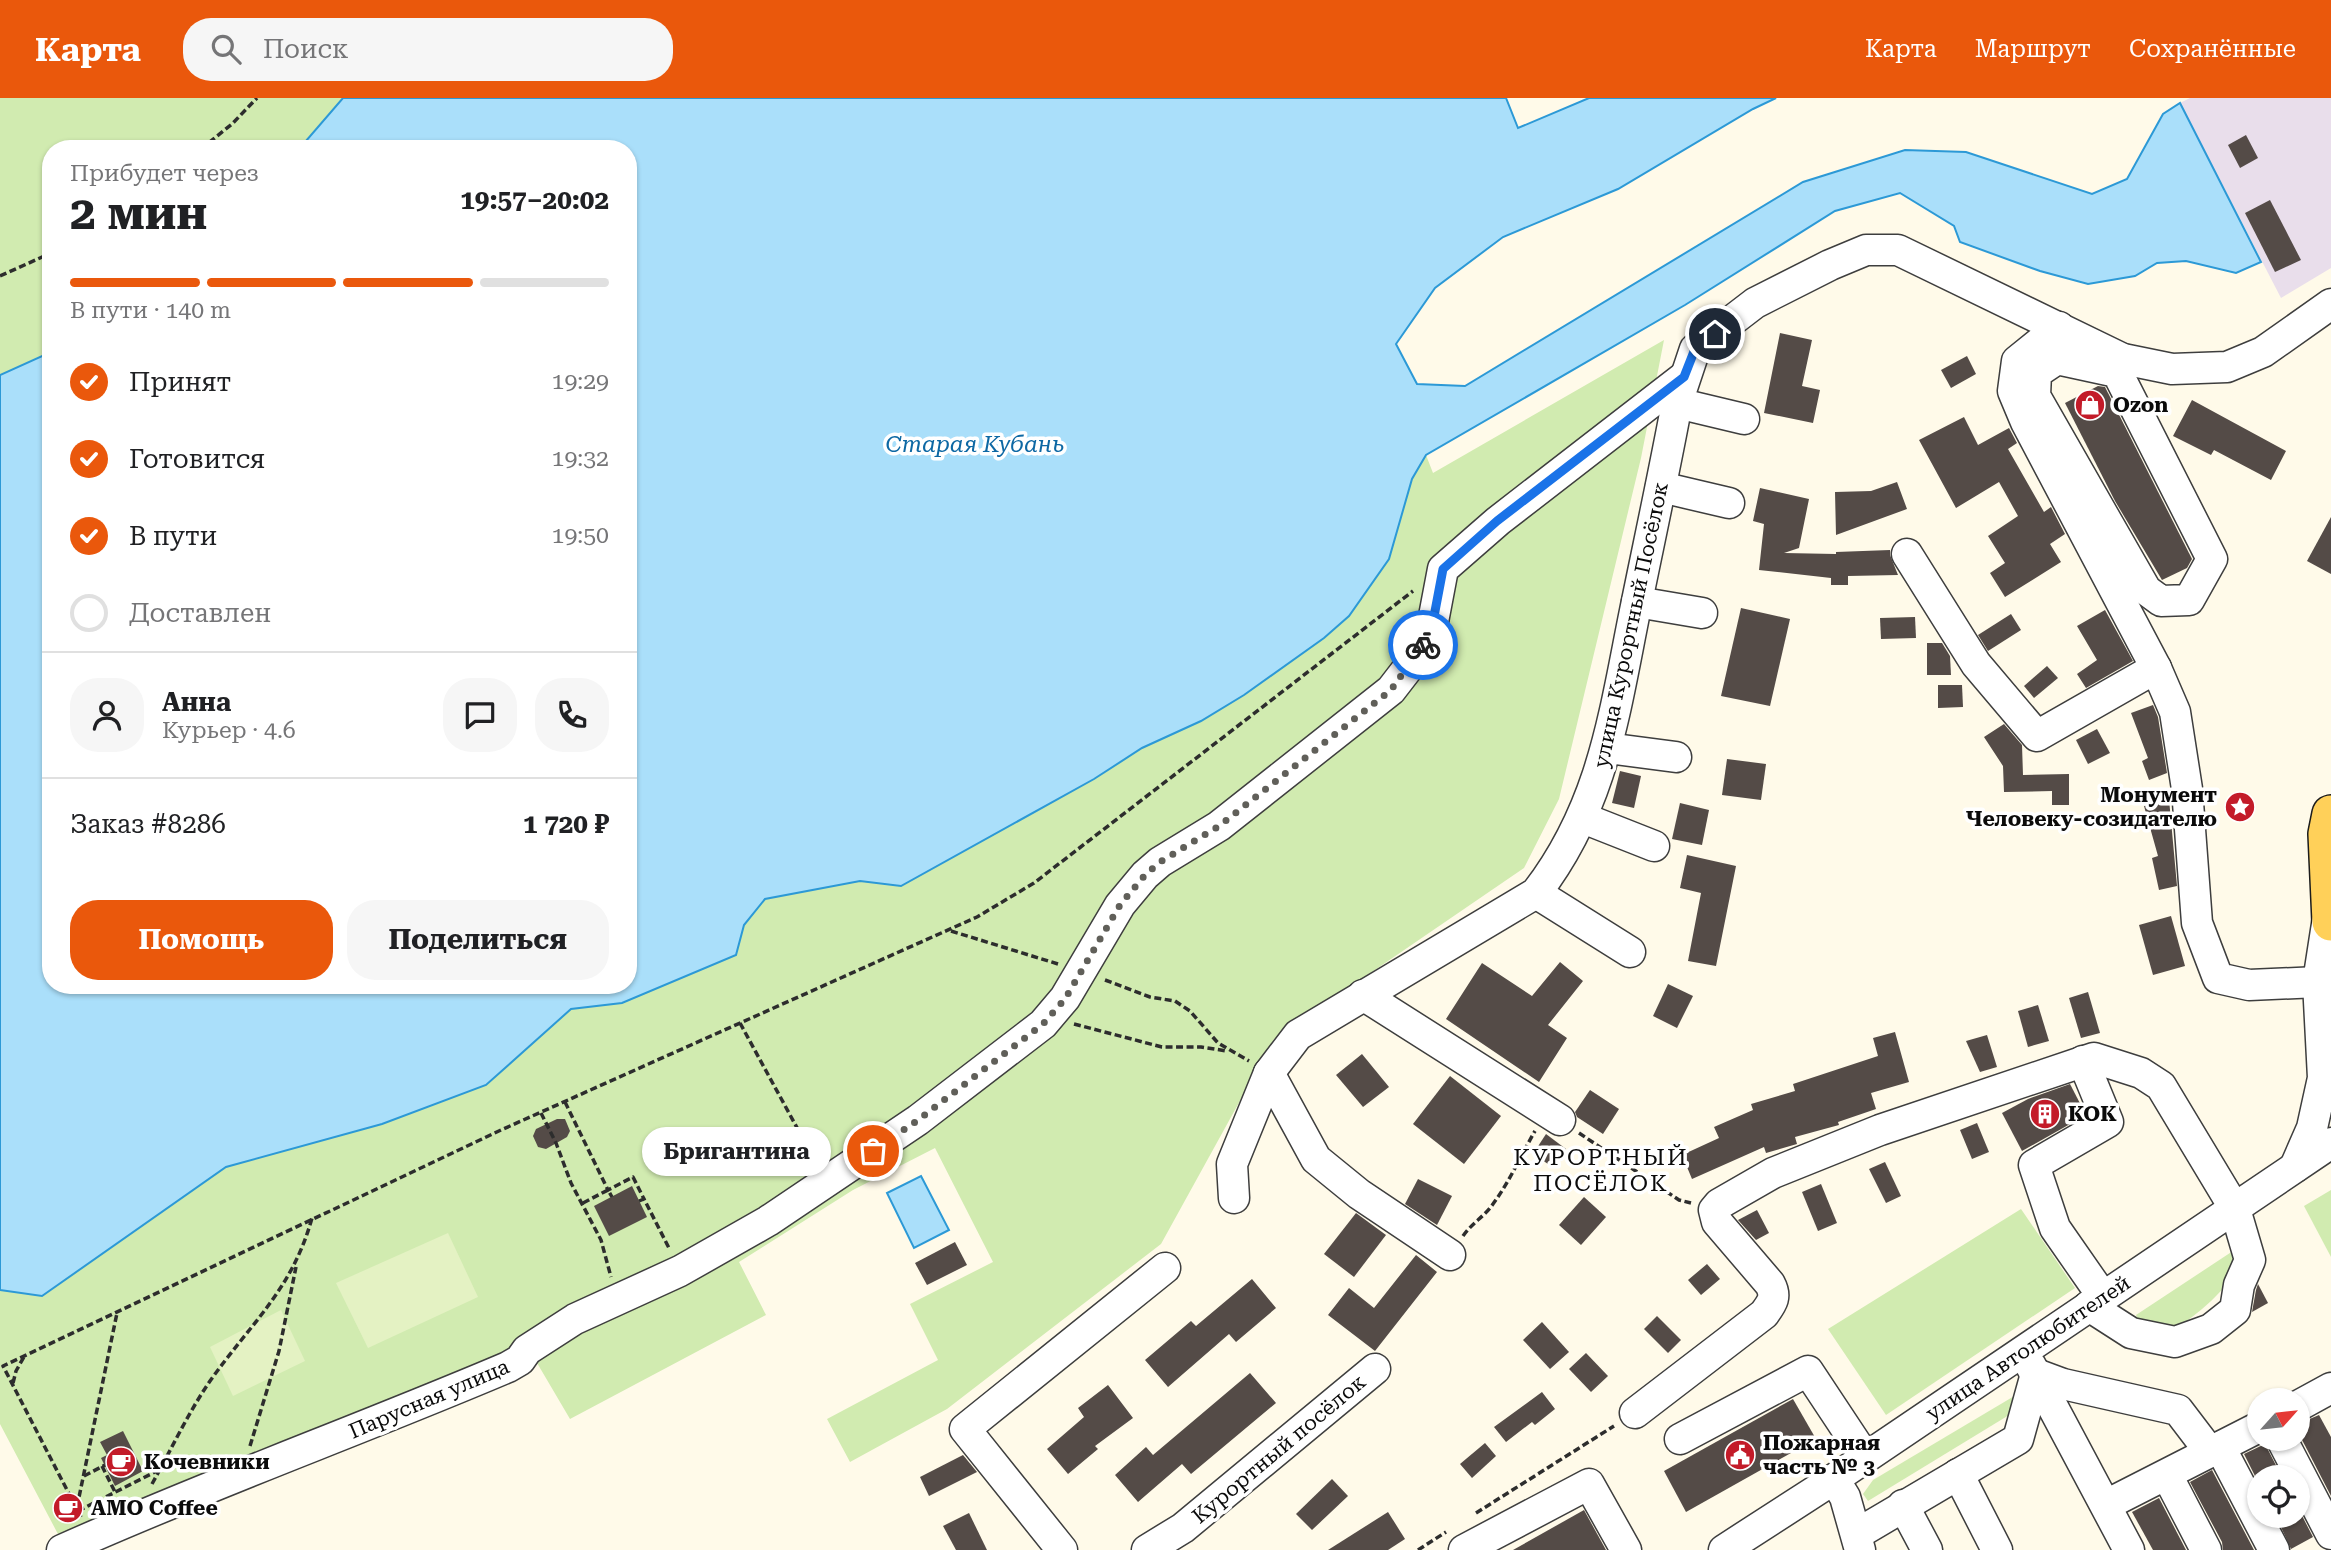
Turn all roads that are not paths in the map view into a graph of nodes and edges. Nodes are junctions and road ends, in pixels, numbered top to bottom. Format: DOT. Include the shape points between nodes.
graph roads {
  1 [pos="2331,304"];
  2 [pos="2059,327"];
  3 [pos="2120,366"];
  4 [pos="1681,390"];
  5 [pos="1744,419"];
  6 [pos="1661,487"];
  7 [pos="1729,503"];
  8 [pos="1907,554"];
  9 [pos="1637,602"];
  10 [pos="1702,613"];
  11 [pos="2156,668"];
  12 [pos="1607,748"];
  13 [pos="1676,757"];
  14 [pos="2331,814"];
  15 [pos="1583,818"];
  16 [pos="1654,846"];
  17 [pos="1536,893"];
  18 [pos="2330,917"];
  19 [pos="1630,953"];
  20 [pos="2318,982"];
  21 [pos="1363,995"];
  22 [pos="2083,1061"];
  23 [pos="1269,1073"];
  24 [pos="1554,1116"];
  25 [pos="2331,1143"];
  26 [pos="2331,1162"];
  27 [pos="2294,1171"];
  28 [pos="1234,1198"];
  29 [pos="2235,1209"];
  30 [pos="1450,1255"];
  31 [pos="1165,1268"];
  32 [pos="2096,1301"];
  33 [pos="2029,1362"];
  34 [pos="1375,1369"];
  35 [pos="1635,1413"];
  36 [pos="2247,1433"];
  37 [pos="1680,1439"];
  38 [pos="2215,1450"];
  39 [pos="2288,1451"];
  40 [pos="1865,1457"];
  41 [pos="1958,1474"];
  42 [pos="2167,1475"];
  43 [pos="1834,1479"];
  44 [pos="1903,1505"];
  45 [pos="2106,1505"];
  46 [pos="78,1533"];
  47 [pos="2331,1534"];
  48 [pos="1458,1539"];
  49 [pos="2331,1541"];
  50 [pos="1858,1542"];
  51 [pos="1062,1550"];
  52 [pos="1147,1550"];
  53 [pos="1626,1550"];
  54 [pos="1724,1550"];
  55 [pos="1927,1550"];
  56 [pos="1997,1550"];
  57 [pos="2129,1550"];
  58 [pos="2206,1550"];
  59 [pos="2274,1550"];
  60 [pos="2314,1550"];
  1 -- 3 [label="street" via="2263,352 2227,367"];
  2 -- 3 [label="street"];
  2 -- 4 [label="street, улица Курортный Посёлок" via="1898,250 1866,250 1755,303 1695,349"];
  2 -- 11 [label="street" via="2017,360 2013,391"];
  3 -- 3 [label="street" via="2212,559 2189,600 2161,601 2146,590 2035,396 2036,373 2057,359"];
  4 -- 5 [label="street"];
  4 -- 6 [label="street, улица Курортный Посёлок"];
  4 -- 46 [label="street, Парусная улица" via="1497,521 1443,569 1432,627 1391,690 1228,819 1145,875 1120,905 1065,999 1043,1024 918,1120 768,1221 680,1271 575,1319 508,1367 132,1520"];
  6 -- 7 [label="street"];
  6 -- 9 [label="street, улица Курортный Посёлок"];
  8 -- 11 [label="street" via="1976,664 2037,736"];
  9 -- 10 [label="street"];
  9 -- 12 [label="street, улица Курортный Посёлок"];
  11 -- 20 [label="street" via="2175,712 2187,789 2197,923 2218,978 2249,985"];
  12 -- 13 [label="street"];
  12 -- 15 [label="street, улица Курортный Посёлок"];
  14 -- 18 [label="main road" via="2327,834"];
  15 -- 16 [label="street"];
  15 -- 17 [label="street, улица Курортный Посёлок"];
  17 -- 19 [label="street"];
  17 -- 21 [label="street, улица Курортный Посёлок"];
  18 -- 20 [label="street"];
  20 -- 27 [label="street" via="2323,1078 2312,1128"];
  21 -- 23 [label="street, улица Курортный Посёлок" via="1298,1035"];
  21 -- 24 [label="street"];
  22 -- 29 [label="street" via="2094,1058 2141,1073 2161,1086"];
  22 -- 32 [label="street" via="2108,1122 2034,1165 2055,1228"];
  22 -- 35 [label="street" via="1880,1130 1735,1193 1714,1210 1717,1222 1770,1284 1774,1301 1764,1314"];
  23 -- 28 [label="street, улица Курортный Посёлок" via="1232,1164"];
  23 -- 30 [label="street" via="1316,1159"];
  25 -- 27 [label="street, улица Автолюбителей"];
  26 -- 27 [label="street"];
  27 -- 29 [label="street, улица Автолюбителей"];
  29 -- 32 [label="street, улица Автолюбителей"];
  29 -- 32 [label="street" via="2250,1260 2235,1310 2211,1329 2175,1342 2131,1333"];
  31 -- 51 [label="street" via="965,1429"];
  32 -- 33 [label="street, улица Автолюбителей"];
  33 -- 38 [label="street" via="2063,1384 2178,1409"];
  33 -- 40 [label="street, улица Автолюбителей"];
  33 -- 41 [label="street" via="2018,1439"];
  33 -- 45 [label="street"];
  34 -- 52 [label="street, Курортный посёлок" via="1183,1528"];
  36 -- 38 [label="street"];
  37 -- 40 [label="street" via="1808,1371"];
  38 -- 42 [label="street"];
  38 -- 59 [label="street"];
  39 -- 47 [label="street"];
  40 -- 43 [label="street, улица Автолюбителей"];
  41 -- 44 [label="street"];
  41 -- 56 [label="street"];
  42 -- 45 [label="street"];
  42 -- 58 [label="street"];
  43 -- 50 [label="street" via="1845,1497"];
  43 -- 54 [label="street, улица Автолюбителей"];
  44 -- 50 [label="street"];
  44 -- 55 [label="street"];
  45 -- 57 [label="street"];
  48 -- 53 [label="street" via="1589,1484"];
  49 -- 60 [label="street"];
}
